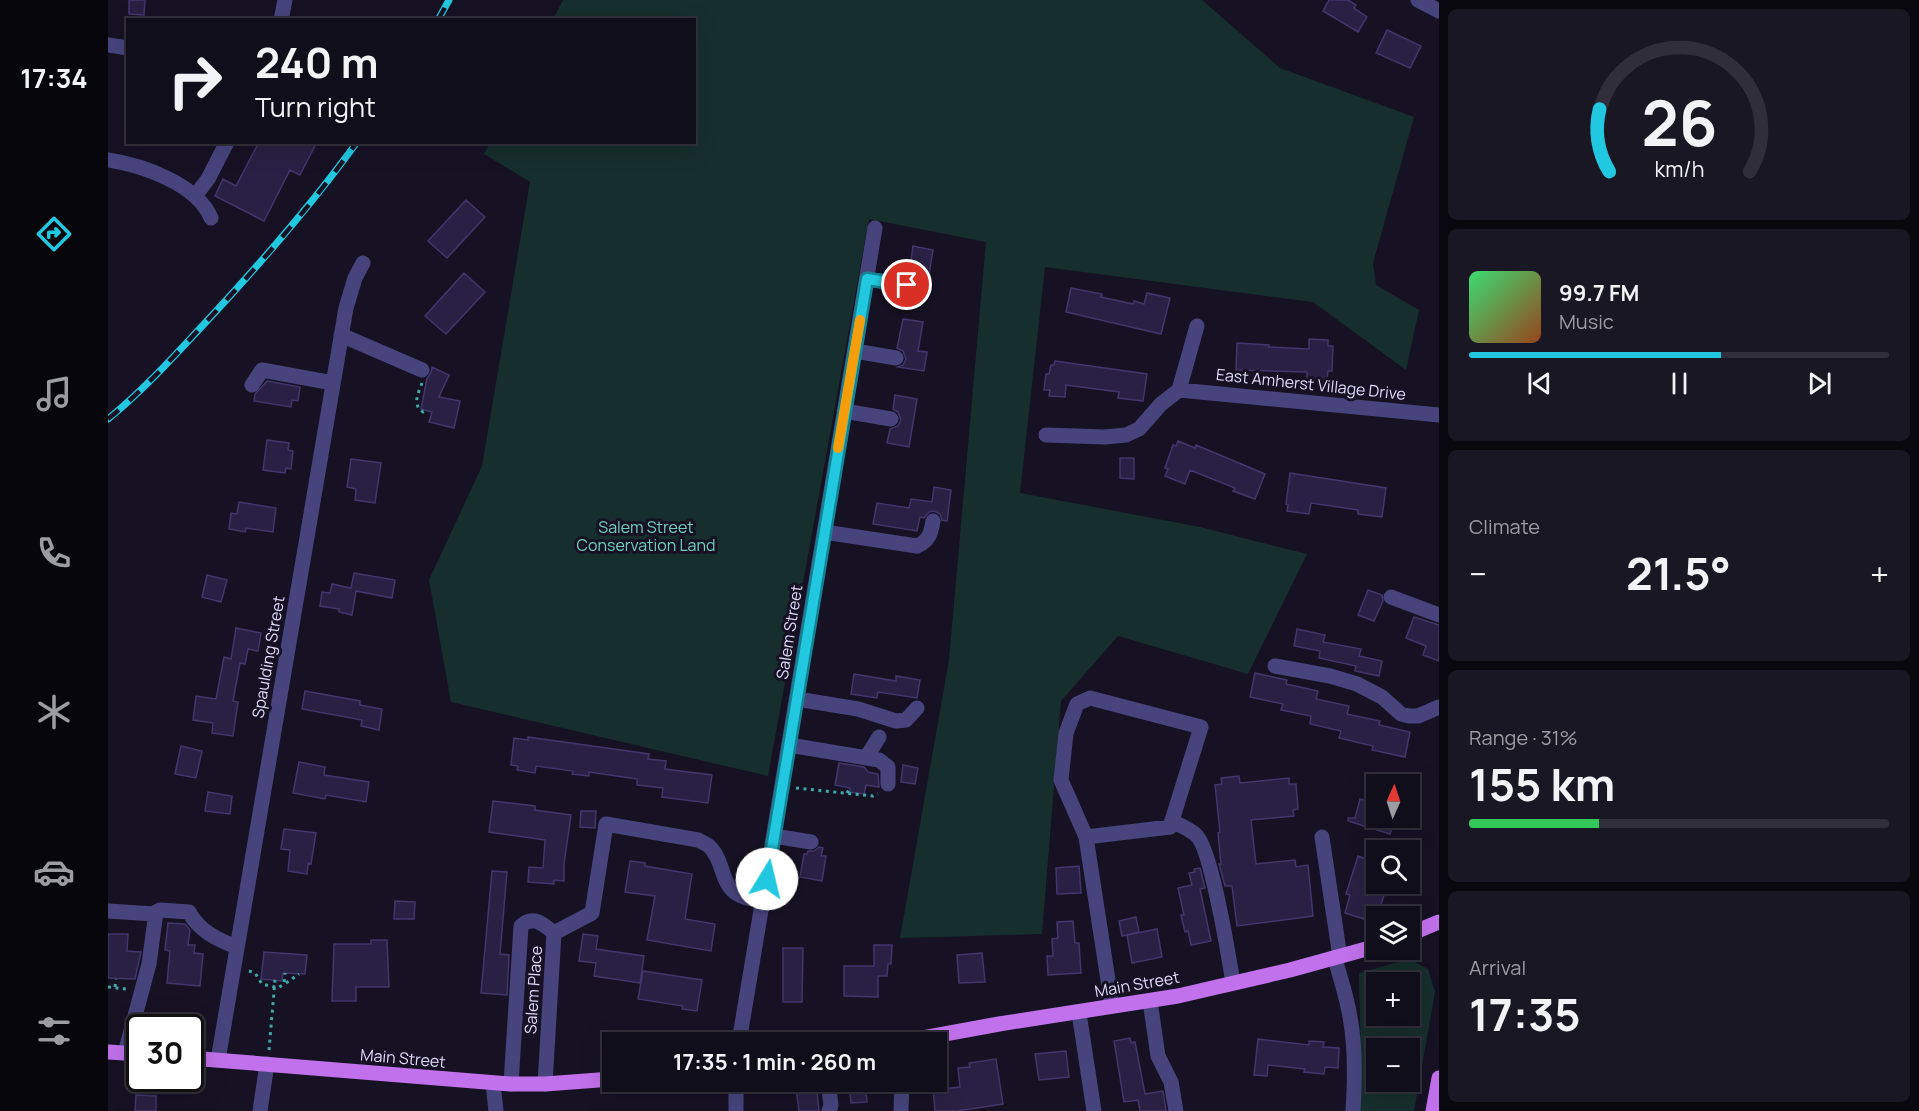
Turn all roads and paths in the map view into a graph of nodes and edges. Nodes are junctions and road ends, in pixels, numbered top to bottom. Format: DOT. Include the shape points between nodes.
graph roads {
  1 [pos="285,0"];
  2 [pos="1418,0"];
  3 [pos="1439,11"];
  4 [pos="281,18"];
  5 [pos="108,45"];
  6 [pos="126,48"];
  7 [pos="226,144"];
  8 [pos="108,160"];
  9 [pos="195,196"];
  10 [pos="211,218"];
  11 [pos="875,228"];
  12 [pos="363,263"];
  13 [pos="867,279"];
  14 [pos="907,285"];
  15 [pos="1197,326"];
  16 [pos="341,335"];
  17 [pos="855,351"];
  18 [pos="896,358"];
  19 [pos="422,370"];
  20 [pos="333,383"];
  21 [pos="252,385"];
  22 [pos="1179,390"];
  23 [pos="427,410"];
  24 [pos="844,411"];
  25 [pos="1439,415"];
  26 [pos="891,419"];
  27 [pos="1046,435"];
  28 [pos="933,521"];
  29 [pos="824,532"];
  30 [pos="1392,597"];
  31 [pos="1439,615"];
  32 [pos="1275,666"];
  33 [pos="796,699"];
  34 [pos="917,708"];
  35 [pos="1439,708"];
  36 [pos="879,737"];
  37 [pos="789,746"];
  38 [pos="866,758"];
  39 [pos="888,784"];
  40 [pos="782,787"];
  41 [pos="850,788"];
  42 [pos="847,793"];
  43 [pos="1172,821"];
  44 [pos="774,836"];
  45 [pos="1086,837"];
  46 [pos="1322,837"];
  47 [pos="811,842"];
  48 [pos="763,900"];
  49 [pos="108,911"];
  50 [pos="154,914"];
  51 [pos="1439,922"];
  52 [pos="1420,930"];
  53 [pos="554,933"];
  54 [pos="237,947"];
  55 [pos="1366,949"];
  56 [pos="1337,957"];
  57 [pos="234,963"];
  58 [pos="285,973"];
  59 [pos="298,974"];
  60 [pos="116,979"];
  61 [pos="275,980"];
  62 [pos="1233,983"];
  63 [pos="284,984"];
  64 [pos="115,987"];
  65 [pos="274,987"];
  66 [pos="1150,1001"];
  67 [pos="1112,1006"];
  68 [pos="1079,1013"];
  69 [pos="140,1014"];
  70 [pos="742,1032"];
  71 [pos="947,1034"];
  72 [pos="108,1052"];
  73 [pos="126,1054"];
  74 [pos="204,1059"];
  75 [pos="218,1060"];
  76 [pos="267,1064"];
  77 [pos="1439,1078"];
  78 [pos="602,1080"];
  79 [pos="493,1083"];
  80 [pos="511,1084"];
  81 [pos="545,1084"];
  82 [pos="736,1092"];
  83 [pos="829,1092"];
  84 [pos="902,1092"];
  85 [pos="260,1111"];
  86 [pos="496,1111"];
  87 [pos="736,1111"];
  88 [pos="829,1111"];
  89 [pos="901,1111"];
  90 [pos="1094,1111"];
  91 [pos="1176,1111"];
  92 [pos="1353,1111"];
  93 [pos="1433,1111"];
  1 -- 4 [label="street"];
  2 -- 3 [label="street"];
  5 -- 6 [label="street"];
  7 -- 9 [label="street"];
  8 -- 9 [label="street" via="152,171"];
  9 -- 10 [label="street" via="205,204"];
  11 -- 13 [label="street, Salem Street"];
  12 -- 16 [label="street, Spaulding Street" via="350,293"];
  13 -- 14 [label="street"];
  13 -- 17 [label="street, Salem Street"];
  15 -- 22 [label="street"];
  16 -- 19 [label="street"];
  16 -- 20 [label="street, Spaulding Street"];
  17 -- 18 [label="street"];
  17 -- 24 [label="street, Salem Street"];
  19 -- 23 [label="path" via="424,376 416,404 423,412"];
  20 -- 21 [label="street" via="262,370"];
  20 -- 54 [label="street, Spaulding Street"];
  22 -- 25 [label="street, East Amherst Village Drive"];
  22 -- 27 [label="street" via="1139,429 1126,435"];
  24 -- 26 [label="street"];
  24 -- 29 [label="street, Salem Street"];
  28 -- 29 [label="street" via="927,540 917,546"];
  29 -- 33 [label="street, Salem Street"];
  30 -- 31 [label="street"];
  32 -- 35 [label="street" via="1357,684 1382,696 1401,714 1418,716"];
  33 -- 34 [label="street" via="858,709 896,721 906,720"];
  33 -- 37 [label="street, Salem Street"];
  36 -- 38 [label="street"];
  37 -- 38 [label="street"];
  37 -- 40 [label="street, Salem Street"];
  38 -- 39 [label="street" via="879,760 888,767"];
  39 -- 42 [label="path" via="883,792 873,796"];
  40 -- 42 [label="path"];
  40 -- 44 [label="street, Salem Street"];
  41 -- 42 [label="path"];
  43 -- 45 [label="street" via="1170,827"];
  43 -- 45 [label="street" via="1201,727 1090,698 1077,704 1066,733 1061,780"];
  43 -- 62 [label="street" via="1197,835 1203,843"];
  44 -- 47 [label="street"];
  44 -- 48 [label="street, Salem Street"];
  45 -- 67 [label="street"];
  46 -- 56 [label="street"];
  48 -- 53 [label="street, Salem Place" via="732,891 710,846 698,840 606,824 592,913"];
  48 -- 70 [label="street, Salem Street"];
  49 -- 50 [label="street"];
  50 -- 54 [label="street" via="160,910 189,912 204,930"];
  50 -- 69 [label="street"];
  51 -- 52 [label="main road"];
  53 -- 80 [label="street" via="535,920 521,926"];
  53 -- 81 [label="street, Salem Place"];
  54 -- 57 [label="street, Spaulding Street"];
  55 -- 56 [label="main road, Main Street"];
  56 -- 62 [label="main road, Main Street"];
  56 -- 92 [label="street" via="1353,1037"];
  57 -- 65 [label="path" via="255,974 262,984"];
  57 -- 75 [label="street, Spaulding Street"];
  58 -- 63 [label="path"];
  59 -- 63 [label="path"];
  60 -- 64 [label="path"];
  61 -- 65 [label="path"];
  62 -- 66 [label="main road, Main Street"];
  63 -- 65 [label="path"];
  65 -- 76 [label="path"];
  66 -- 67 [label="main road, Main Street"];
  66 -- 91 [label="street" via="1158,1056 1171,1082"];
  67 -- 68 [label="main road, Main Street"];
  68 -- 71 [label="main road, Main Street"];
  68 -- 90 [label="street"];
  72 -- 73 [label="main road"];
  74 -- 75 [label="main road, Main Street"];
  75 -- 76 [label="main road, Main Street"];
  76 -- 79 [label="main road, Main Street"];
  76 -- 85 [label="street"];
  77 -- 93 [label="main road"];
  78 -- 81 [label="main road, Main Street"];
  79 -- 80 [label="main road, Main Street"];
  79 -- 86 [label="street"];
  80 -- 81 [label="main road, Main Street"];
  82 -- 87 [label="street"];
  83 -- 88 [label="street"];
  84 -- 89 [label="street"];
}
